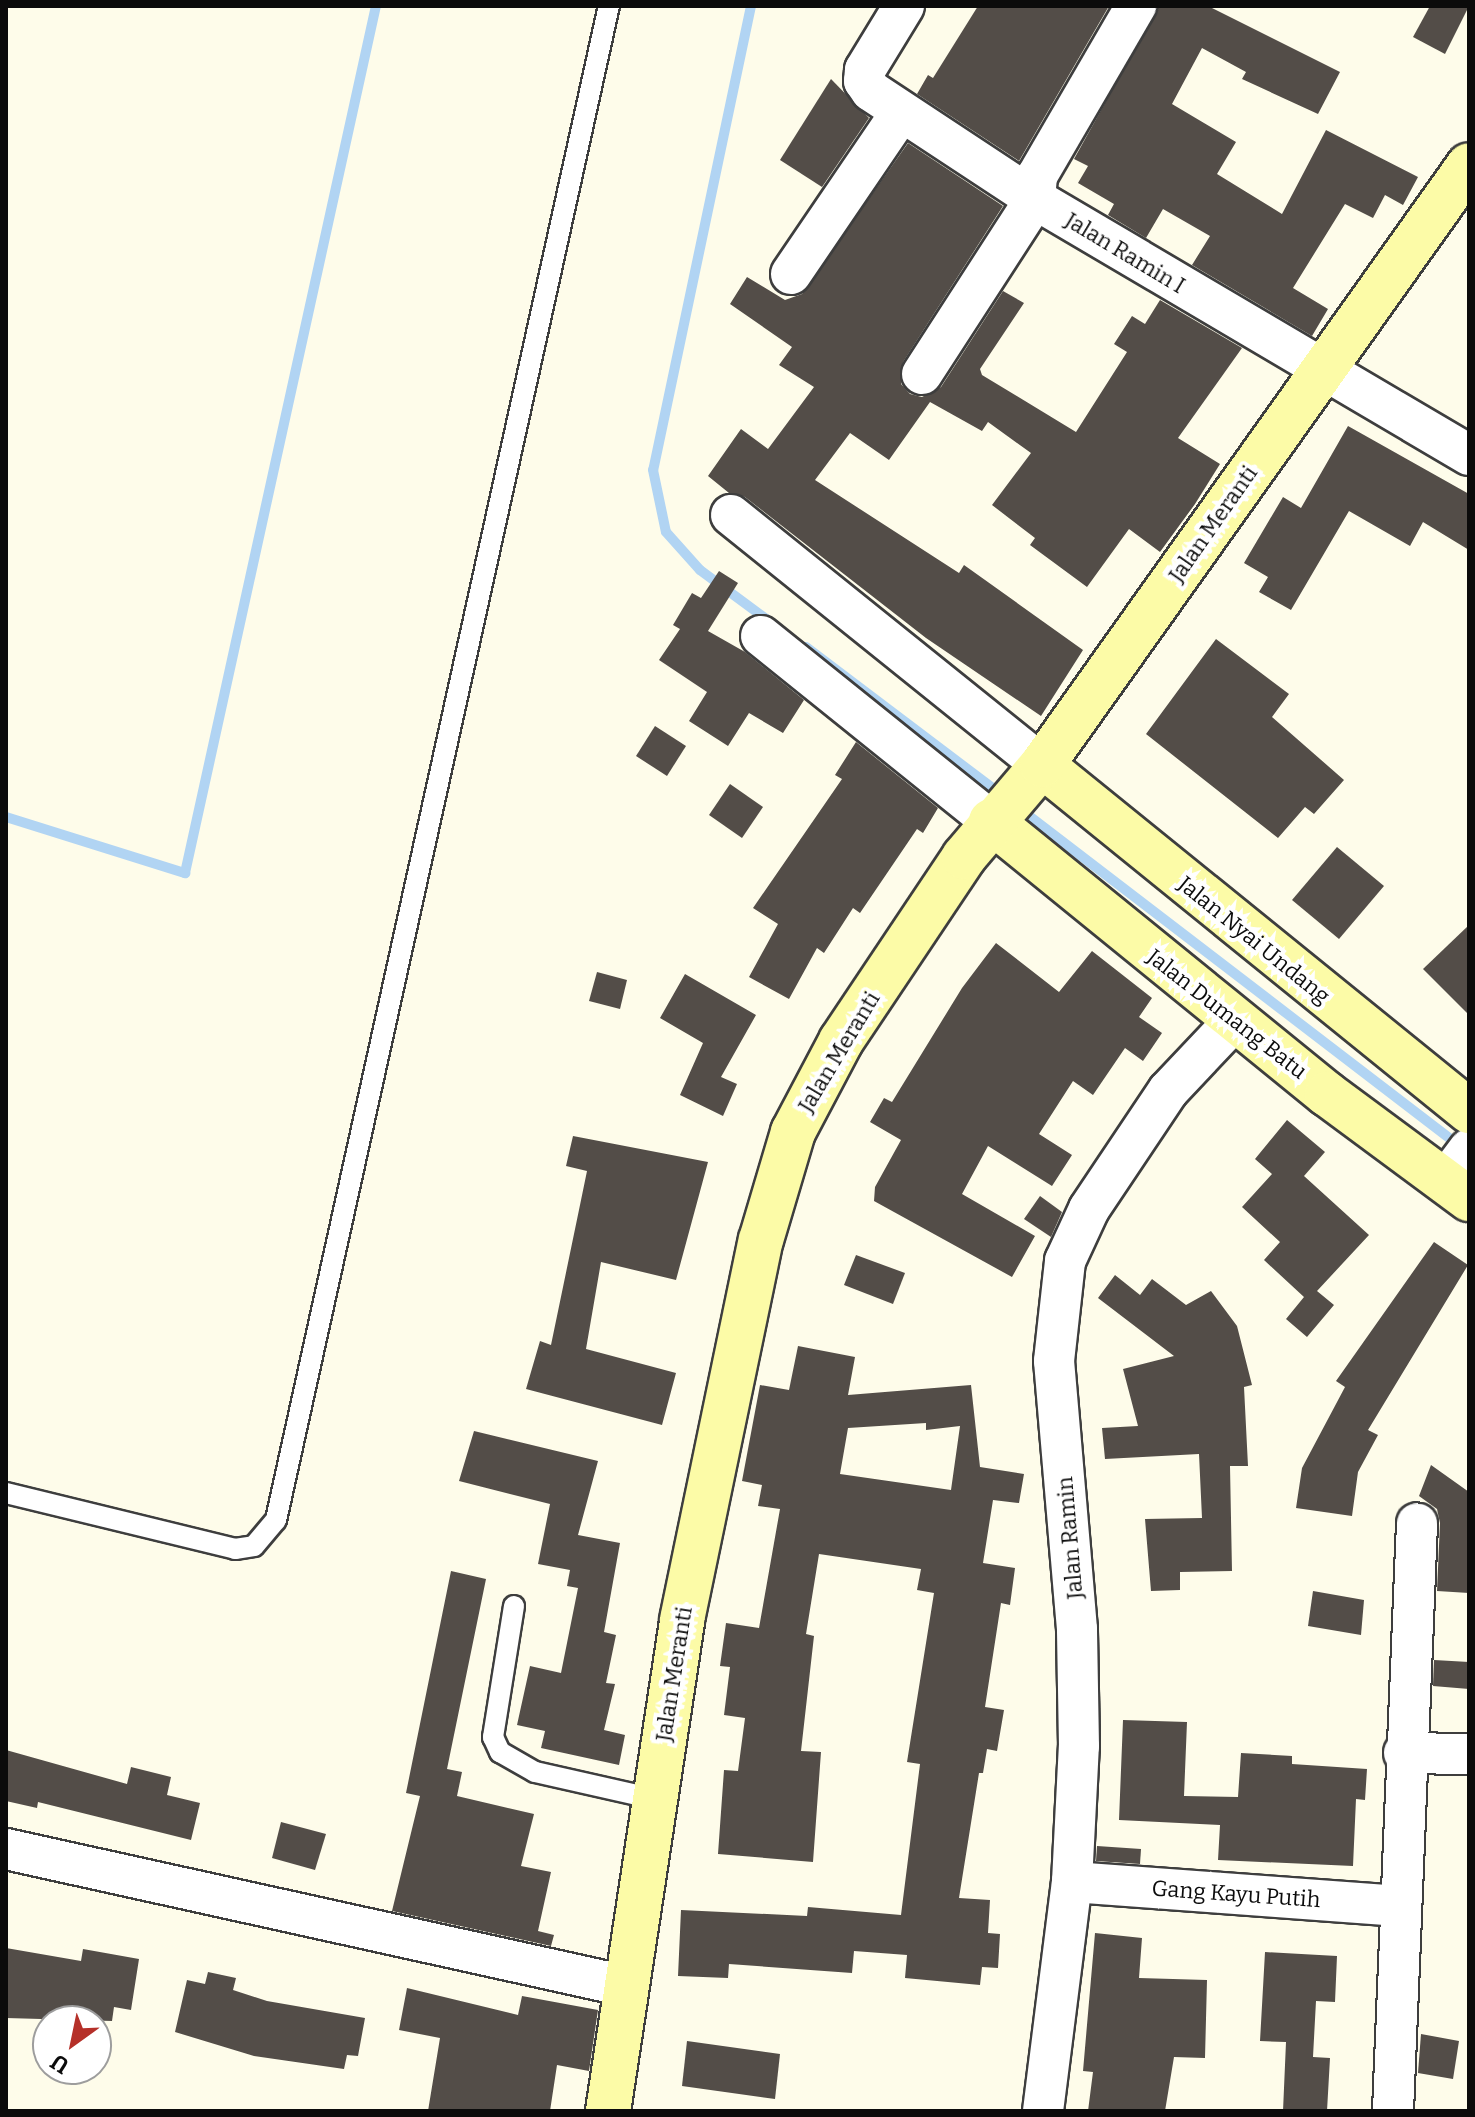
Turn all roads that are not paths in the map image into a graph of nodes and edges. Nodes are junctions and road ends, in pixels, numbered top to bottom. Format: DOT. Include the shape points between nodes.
graph roads {
  1 [pos="609,6"];
  2 [pos="904,6"];
  3 [pos="1136,6"];
  4 [pos="901,112"];
  5 [pos="1469,165"];
  6 [pos="1035,199"];
  7 [pos="791,274"];
  8 [pos="1324,367"];
  9 [pos="922,374"];
  10 [pos="1469,455"];
  11 [pos="731,515"];
  12 [pos="761,636"];
  13 [pos="1016,793"];
  14 [pos="1235,1020"];
  15 [pos="1469,1111"];
  16 [pos="1460,1174"];
  17 [pos="6,1493"];
  18 [pos="1417,1523"];
  19 [pos="514,1606"];
  20 [pos="1404,1753"];
  21 [pos="1469,1754"];
  22 [pos="655,1799"];
  23 [pos="6,1849"];
  24 [pos="1072,1882"];
  25 [pos="1400,1906"];
  26 [pos="626,1986"];
  27 [pos="608,2111"];
  28 [pos="1043,2111"];
  29 [pos="1393,2111"];
  1 -- 17 [label="lane" via="276,1520 254,1546 235,1549"];
  2 -- 4 [label="street, Jalan Ramin I" via="865,70 864,81"];
  3 -- 6 [label="street" via="1037,176"];
  4 -- 6 [label="street, Jalan Ramin I"];
  4 -- 7 [label="street"];
  5 -- 8 [label="street, Jalan Meranti"];
  6 -- 8 [label="street, Jalan Ramin I"];
  6 -- 9 [label="street"];
  8 -- 10 [label="street, Jalan Ramin I"];
  8 -- 13 [label="street, Jalan Meranti"];
  11 -- 13 [label="street"];
  12 -- 13 [label="street"];
  13 -- 14 [label="street, Jalan Dumang Batu"];
  13 -- 15 [label="street, Jalan Nyai Undang"];
  13 -- 22 [label="street, Jalan Meranti" via="835,1051 778,1171 697,1540"];
  14 -- 16 [label="street, Jalan Dumang Batu"];
  14 -- 24 [label="street, Jalan Ramin" via="1168,1091 1089,1209 1065,1261 1054,1361 1079,1672"];
  18 -- 20 [label="street"];
  19 -- 22 [label="lane" via="493,1737 500,1752 535,1772"];
  20 -- 21 [label="street"];
  20 -- 25 [label="street"];
  22 -- 26 [label="street, Jalan Meranti"];
  23 -- 26 [label="street"];
  24 -- 25 [label="street, Gang Kayu Putih"];
  24 -- 28 [label="street, Jalan Ramin"];
  25 -- 29 [label="street"];
  26 -- 27 [label="street, Jalan Meranti"];
}
